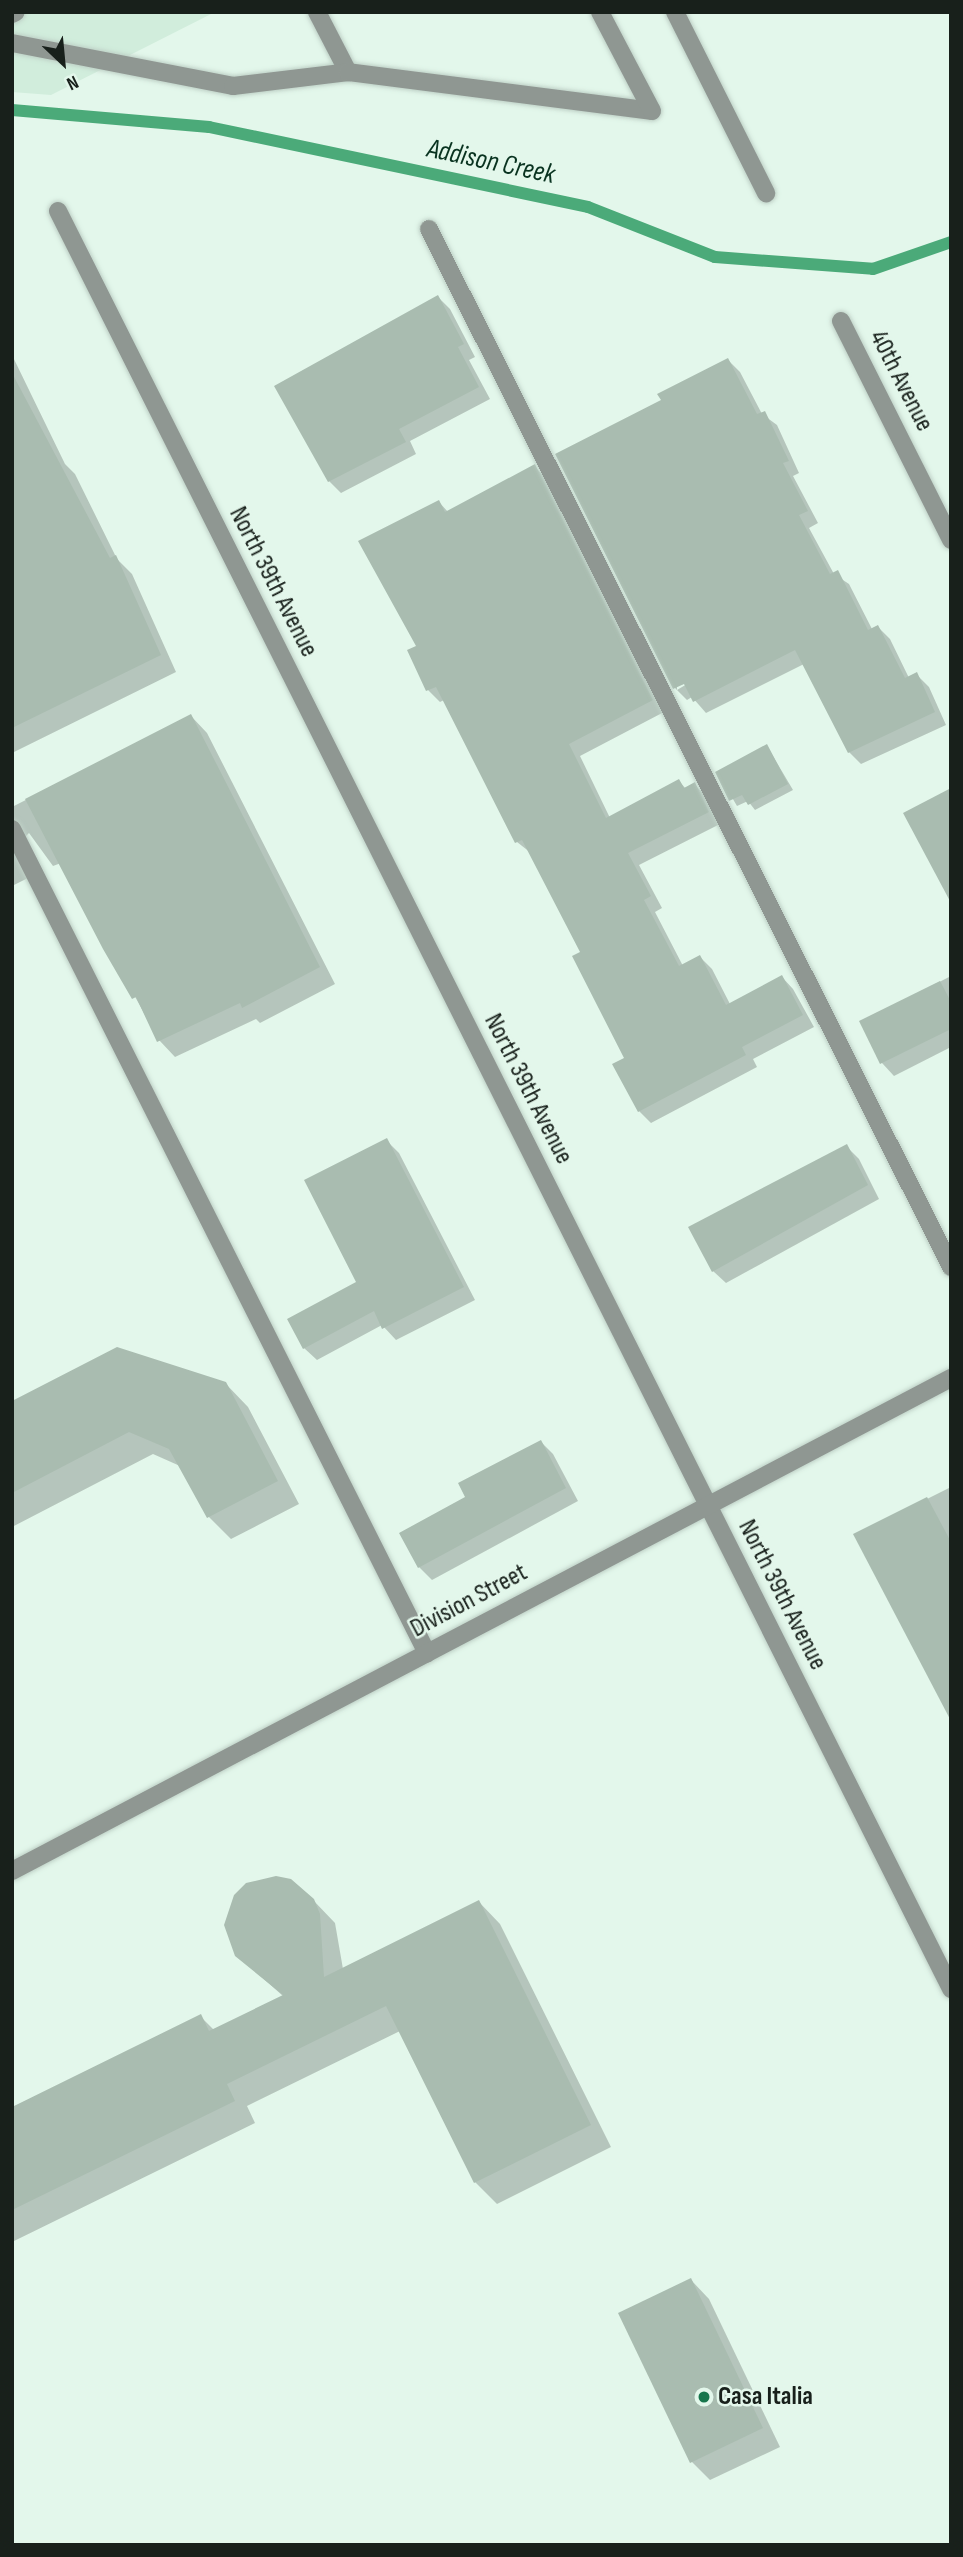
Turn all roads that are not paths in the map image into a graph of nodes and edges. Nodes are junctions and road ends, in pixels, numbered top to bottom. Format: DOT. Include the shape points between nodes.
graph roads {
  1 [pos="317,12"];
  2 [pos="600,12"];
  3 [pos="675,12"];
  4 [pos="12,43"];
  5 [pos="348,72"];
  6 [pos="766,193"];
  7 [pos="58,211"];
  8 [pos="429,229"];
  9 [pos="841,321"];
  10 [pos="951,540"];
  11 [pos="12,830"];
  12 [pos="951,1267"];
  13 [pos="951,1378"];
  14 [pos="708,1506"];
  15 [pos="427,1653"];
  16 [pos="12,1871"];
  17 [pos="951,1989"];
  1 -- 5 [label="street"];
  2 -- 5 [label="street" via="652,111"];
  3 -- 6 [label="street"];
  4 -- 5 [label="street" via="233,86"];
  7 -- 14 [label="street, North 39th Avenue"];
  8 -- 12 [label="street"];
  9 -- 10 [label="street, 40th Avenue"];
  11 -- 15 [label="street"];
  13 -- 14 [label="street, Division Street"];
  14 -- 15 [label="street, Division Street"];
  14 -- 17 [label="street, North 39th Avenue"];
  15 -- 16 [label="street, Division Street"];
}
